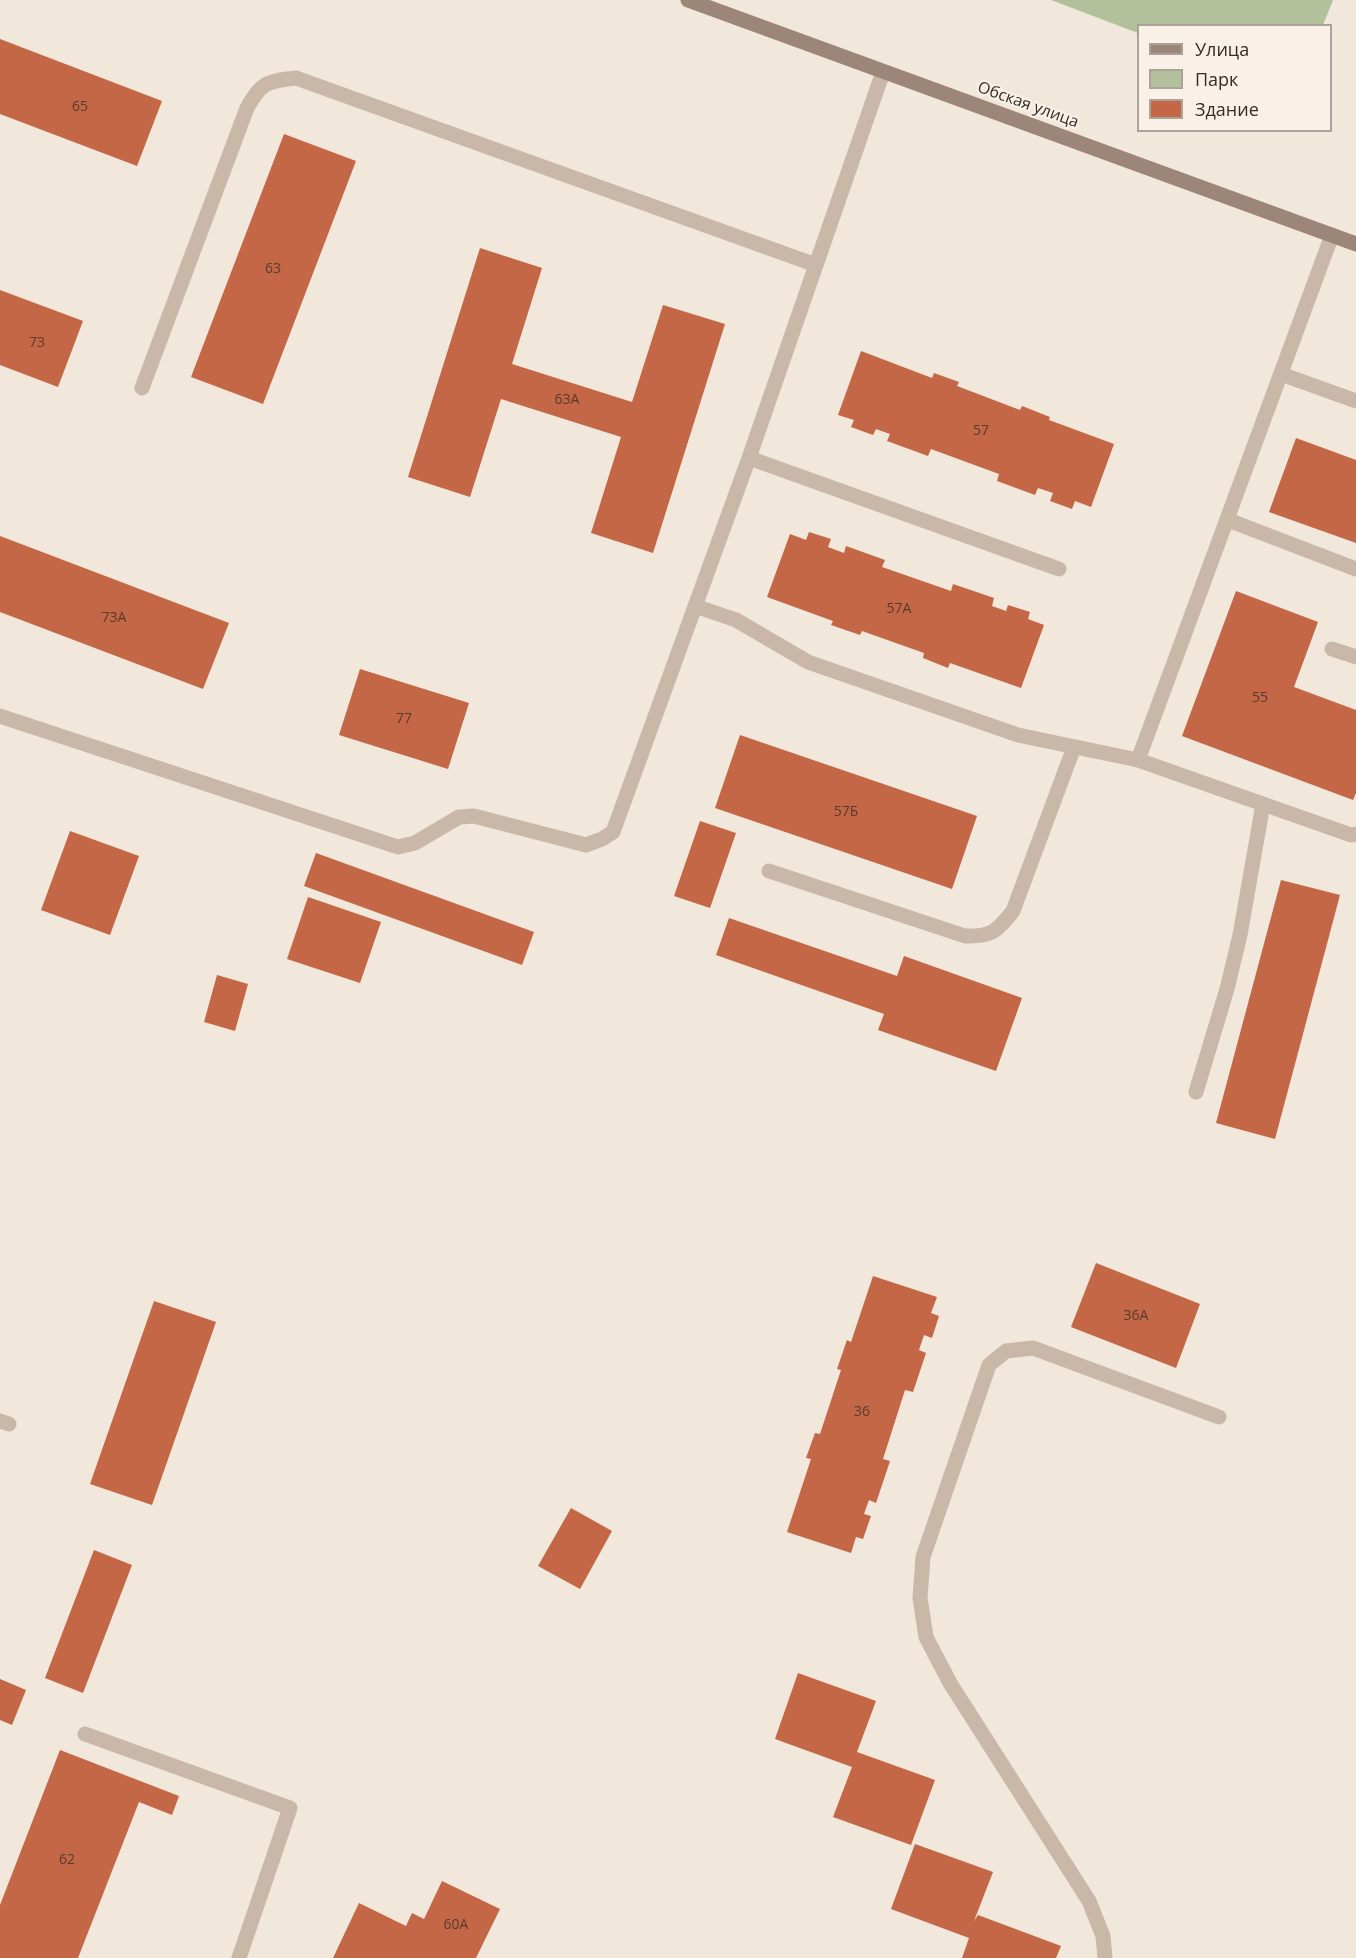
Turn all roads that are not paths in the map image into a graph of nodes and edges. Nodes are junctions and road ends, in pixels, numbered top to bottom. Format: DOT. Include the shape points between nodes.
graph roads {
  1 [pos="688,0"];
  2 [pos="883,72"];
  3 [pos="1332,235"];
  4 [pos="1356,244"];
  5 [pos="816,265"];
  6 [pos="1281,374"];
  7 [pos="142,388"];
  8 [pos="1356,401"];
  9 [pos="749,458"];
  10 [pos="1228,520"];
  11 [pos="1059,569"];
  12 [pos="1356,569"];
  13 [pos="695,606"];
  14 [pos="1332,648"];
  15 [pos="1356,657"];
  16 [pos="0,716"];
  17 [pos="1074,747"];
  18 [pos="1138,760"];
  19 [pos="1263,804"];
  20 [pos="1356,834"];
  21 [pos="769,871"];
  22 [pos="1196,1092"];
  23 [pos="1220,1417"];
  24 [pos="85,1734"];
  25 [pos="239,1958"];
  26 [pos="1106,1958"];
  1 -- 2 [label="street, Обская улица"];
  2 -- 3 [label="street, Обская улица"];
  2 -- 5 [label="lane"];
  3 -- 4 [label="street, Обская улица"];
  3 -- 6 [label="lane"];
  5 -- 7 [label="lane" via="296,78 271,81 256,92 247,108"];
  5 -- 9 [label="lane"];
  6 -- 8 [label="lane"];
  6 -- 10 [label="lane"];
  9 -- 11 [label="lane"];
  9 -- 13 [label="lane"];
  10 -- 12 [label="lane"];
  10 -- 18 [label="lane"];
  13 -- 16 [label="lane" via="613,832 586,845 474,816 459,817 415,843 398,847"];
  13 -- 17 [label="lane" via="736,620 808,662 1018,735"];
  14 -- 15 [label="lane"];
  17 -- 18 [label="lane"];
  17 -- 21 [label="lane" via="1013,911 1000,927 984,937 965,936"];
  18 -- 19 [label="lane"];
  19 -- 20 [label="lane"];
  19 -- 22 [label="lane" via="1240,935"];
  23 -- 26 [label="lane" via="1033,1348 1006,1351 989,1365 923,1557 920,1598 926,1636 950,1683 1089,1901 1103,1936"];
  24 -- 25 [label="lane" via="290,1808"];
}
